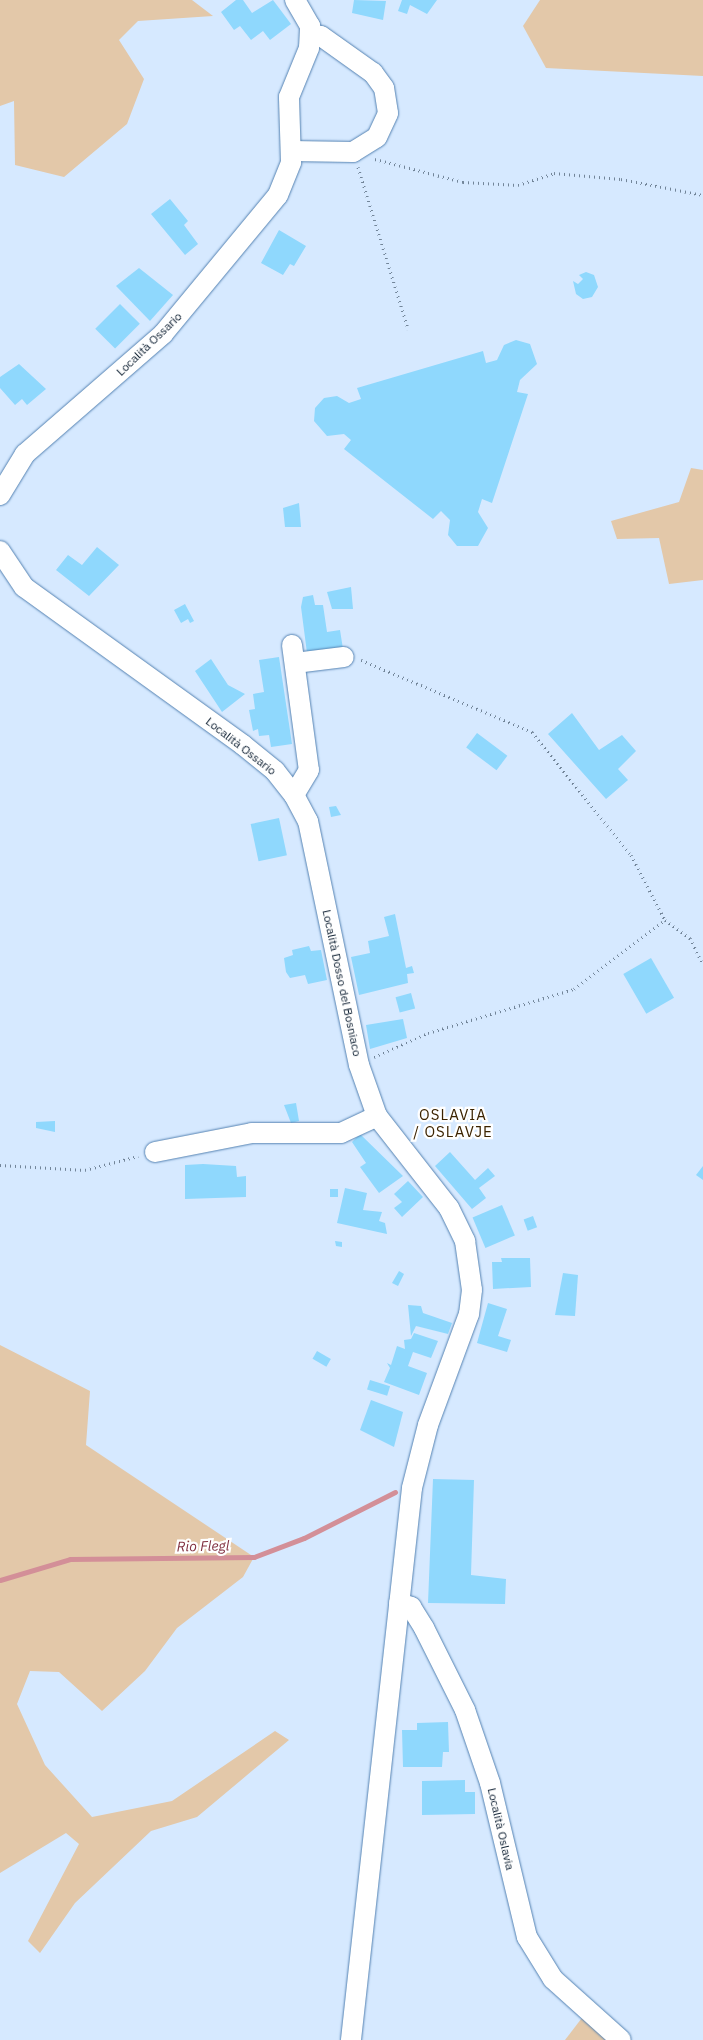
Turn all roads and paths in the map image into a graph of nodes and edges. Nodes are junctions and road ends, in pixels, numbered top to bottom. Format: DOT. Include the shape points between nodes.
graph roads {
  1 [pos="296,0"];
  2 [pos="310,34"];
  3 [pos="291,151"];
  4 [pos="353,152"];
  5 [pos="703,195"];
  6 [pos="408,329"];
  7 [pos="0,494"];
  8 [pos="0,551"];
  9 [pos="344,657"];
  10 [pos="294,795"];
  11 [pos="314,848"];
  12 [pos="664,920"];
  13 [pos="703,964"];
  14 [pos="359,1065"];
  15 [pos="377,1116"];
  16 [pos="156,1152"];
  17 [pos="0,1165"];
  18 [pos="399,1603"];
  19 [pos="351,2040"];
  20 [pos="621,2040"];
  1 -- 2 [label="street" via="304,10"];
  2 -- 3 [label="street, Località Ossario" via="289,97"];
  2 -- 4 [label="street" via="321,36 373,73 384,88 385,126"];
  3 -- 4 [label="street"];
  3 -- 7 [label="street, Località Ossario" via="288,174 278,195 197,294 145,352 25,454"];
  4 -- 5 [label="path" via="463,182 518,185 554,172 621,179"];
  4 -- 6 [label="path"];
  8 -- 10 [label="street, Località Ossario" via="24,587 242,745 275,771"];
  9 -- 10 [label="street" via="294,654 309,770"];
  9 -- 12 [label="path" via="387,668 500,722 532,732 632,855"];
  10 -- 11 [label="street, Località Ossario"];
  11 -- 14 [label="street, Località Dosso del Bosniaco"];
  12 -- 13 [label="path" via="690,938"];
  12 -- 14 [label="path" via="574,989 428,1033"];
  14 -- 15 [label="street, Località Dosso del Bosniaco"];
  15 -- 16 [label="street" via="342,1133 252,1132"];
  15 -- 18 [label="street, Località Dosso del Bosniaco" via="449,1208 470,1260 469,1314 428,1425 412,1488"];
  16 -- 17 [label="path" via="85,1170"];
  18 -- 19 [label="street" via="366,1935"];
  18 -- 20 [label="street, Località Oslavia" via="411,1607 424,1628 465,1710 490,1783 527,1937 553,1979"];
}
